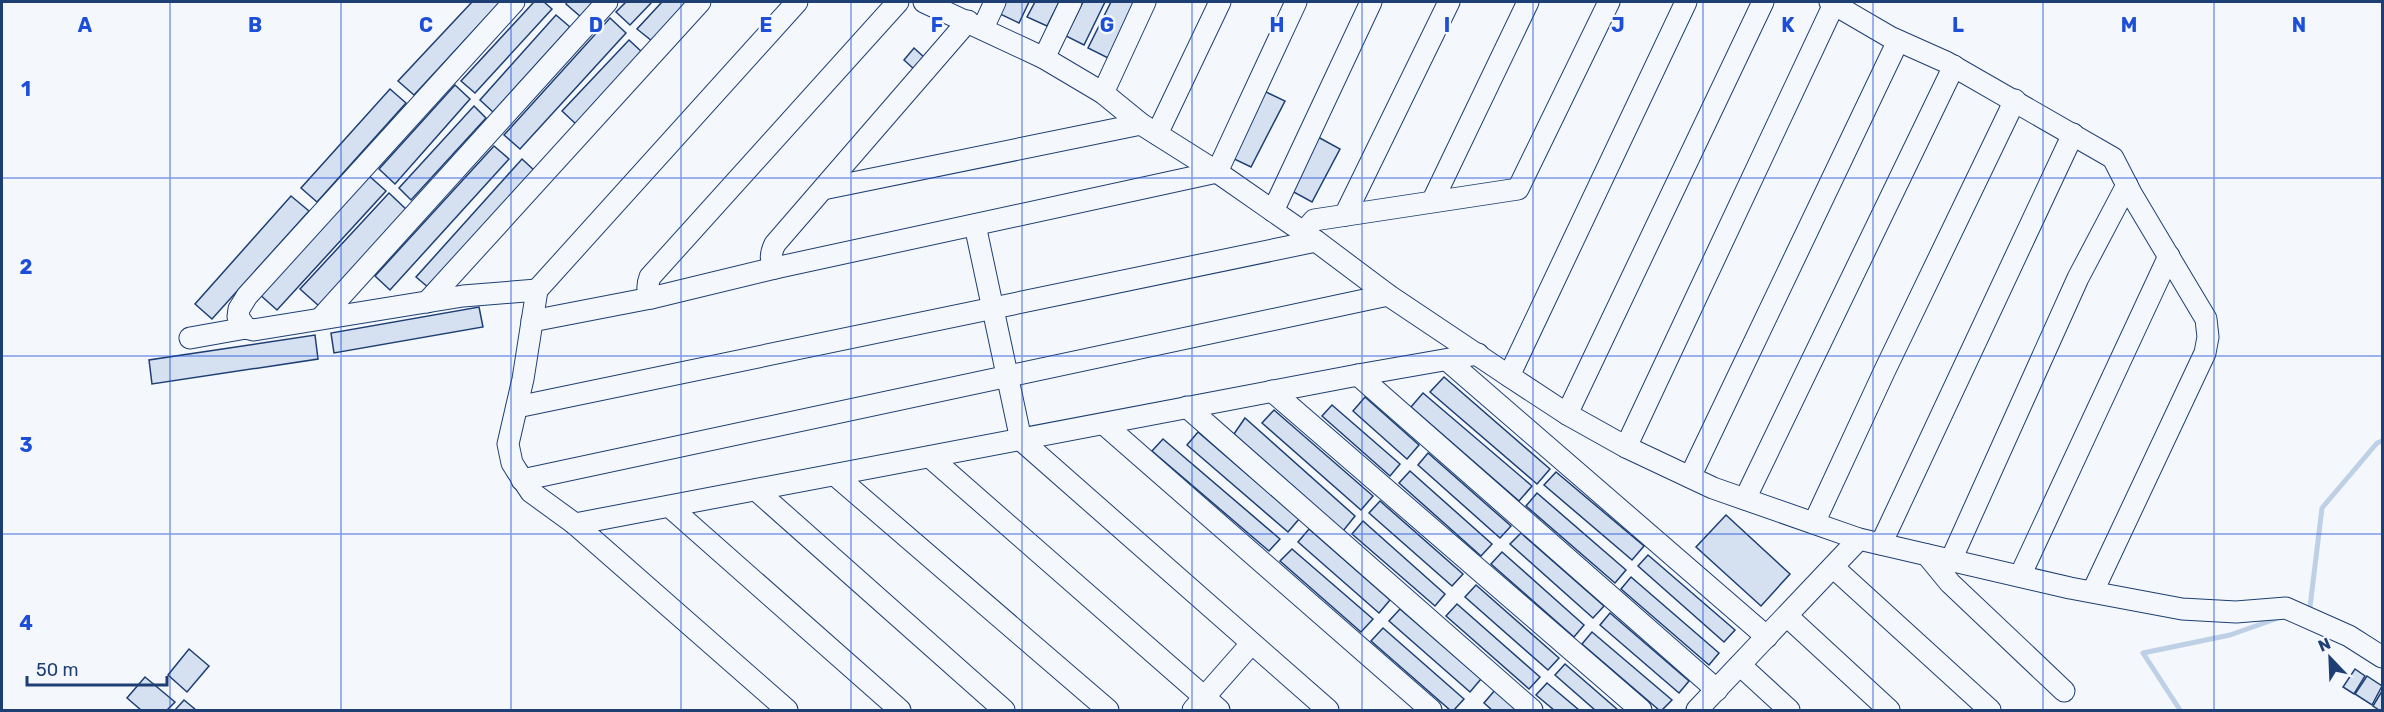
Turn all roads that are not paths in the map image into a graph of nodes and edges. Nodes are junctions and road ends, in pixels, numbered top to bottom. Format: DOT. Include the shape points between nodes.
graph roads {
  1 [pos="514,2"];
  2 [pos="607,2"];
  3 [pos="700,2"];
  4 [pos="797,2"];
  5 [pos="898,2"];
  6 [pos="924,2"];
  7 [pos="995,2"];
  8 [pos="1071,2"];
  9 [pos="1145,2"];
  10 [pos="1220,2"];
  11 [pos="1296,2"];
  12 [pos="1371,2"];
  13 [pos="1449,2"];
  14 [pos="1528,2"];
  15 [pos="1609,2"];
  16 [pos="1686,2"];
  17 [pos="1763,2"];
  18 [pos="1832,3"];
  19 [pos="975,25"];
  20 [pos="1898,40"];
  21 [pos="1044,58"];
  22 [pos="1954,66"];
  23 [pos="1103,93"];
  24 [pos="2015,100"];
  25 [pos="1149,129"];
  26 [pos="2073,134"];
  27 [pos="1217,172"];
  28 [pos="2127,185"];
  29 [pos="823,189"];
  30 [pos="1433,200"];
  31 [pos="1273,211"];
  32 [pos="1345,215"];
  33 [pos="975,225"];
  34 [pos="1310,237"];
  35 [pos="2169,256"];
  36 [pos="775,268"];
  37 [pos="537,290"];
  38 [pos="1388,295"];
  39 [pos="651,298"];
  40 [pos="427,302"];
  41 [pos="992,307"];
  42 [pos="321,318"];
  43 [pos="532,321"];
  44 [pos="246,328"];
  45 [pos="190,338"];
  46 [pos="1478,354"];
  47 [pos="1447,360"];
  48 [pos="1358,375"];
  49 [pos="1007,376"];
  50 [pos="1509,376"];
  51 [pos="1272,391"];
  52 [pos="517,407"];
  53 [pos="1187,407"];
  54 [pos="1567,414"];
  55 [pos="1104,423"];
  56 [pos="1020,440"];
  57 [pos="1626,447"];
  58 [pos="930,457"];
  59 [pos="835,475"];
  60 [pos="1690,477"];
  61 [pos="522,480"];
  62 [pos="756,490"];
  63 [pos="1745,499"];
  64 [pos="670,507"];
  65 [pos="1814,523"];
  66 [pos="575,524"];
  67 [pos="1859,539"];
  68 [pos="1881,544"];
  69 [pos="1927,555"];
  70 [pos="1951,560"];
  71 [pos="1833,567"];
  72 [pos="2020,576"];
  73 [pos="2093,591"];
  74 [pos="1786,616"];
  75 [pos="1767,638"];
  76 [pos="1251,644"];
  77 [pos="2382,657"];
  78 [pos="1740,665"];
  79 [pos="1717,690"];
  80 [pos="2064,691"];
  81 [pos="1206,706"];
  82 [pos="787,711"];
  83 [pos="900,711"];
  84 [pos="1004,711"];
  85 [pos="1108,711"];
  86 [pos="1328,711"];
  87 [pos="1431,711"];
  88 [pos="1532,711"];
  89 [pos="1641,711"];
  90 [pos="1697,711"];
  91 [pos="1789,711"];
  92 [pos="1889,711"];
  93 [pos="1990,711"];
  1 -- 44 [label="street" via="248,296 238,309 238,317"];
  2 -- 42 [label="street"];
  3 -- 40 [label="street"];
  4 -- 37 [label="street"];
  5 -- 39 [label="street" via="650,277 647,284"];
  6 -- 19 [label="street"];
  7 -- 19 [label="street"];
  8 -- 21 [label="street"];
  9 -- 23 [label="street"];
  10 -- 25 [label="street"];
  11 -- 27 [label="street"];
  12 -- 31 [label="street"];
  13 -- 32 [label="street"];
  14 -- 30 [label="street"];
  15 -- 30 [label="street" via="1518,189"];
  16 -- 50 [label="street"];
  17 -- 54 [label="street"];
  18 -- 20 [label="street"];
  18 -- 57 [label="street"];
  19 -- 21 [label="street"];
  19 -- 29 [label="street"];
  20 -- 22 [label="street"];
  20 -- 60 [label="street"];
  21 -- 23 [label="street"];
  22 -- 24 [label="street"];
  22 -- 63 [label="street"];
  23 -- 25 [label="street"];
  24 -- 26 [label="street"];
  24 -- 65 [label="street"];
  25 -- 27 [label="street"];
  25 -- 29 [label="street"];
  26 -- 28 [label="street" via="2113,158"];
  26 -- 68 [label="street"];
  27 -- 31 [label="street"];
  27 -- 33 [label="street"];
  28 -- 35 [label="street"];
  28 -- 70 [label="street" via="2078,278"];
  29 -- 36 [label="street" via="775,244 771,255"];
  30 -- 32 [label="street"];
  31 -- 34 [label="street"];
  32 -- 34 [label="street" via="1314,220"];
  33 -- 36 [label="street"];
  33 -- 41 [label="street"];
  34 -- 38 [label="street"];
  34 -- 41 [label="street"];
  35 -- 72 [label="street"];
  35 -- 73 [label="street" via="2206,320 2205,353"];
  36 -- 39 [label="street"];
  37 -- 40 [label="street"];
  37 -- 43 [label="street"];
  38 -- 46 [label="street"];
  38 -- 49 [label="street"];
  39 -- 43 [label="street"];
  40 -- 42 [label="street"];
  41 -- 49 [label="street"];
  41 -- 52 [label="street"];
  42 -- 44 [label="street" via="254,330"];
  43 -- 52 [label="street"];
  44 -- 45 [label="street"];
  46 -- 47 [label="street"];
  46 -- 50 [label="street"];
  47 -- 48 [label="street"];
  47 -- 75 [label="street"];
  48 -- 51 [label="street"];
  48 -- 79 [label="street"];
  49 -- 56 [label="street"];
  49 -- 61 [label="street"];
  50 -- 54 [label="street"];
  51 -- 53 [label="street"];
  51 -- 89 [label="street"];
  52 -- 61 [label="street" via="508,444 512,463"];
  53 -- 55 [label="street"];
  53 -- 88 [label="street"];
  54 -- 57 [label="street"];
  55 -- 56 [label="street"];
  55 -- 87 [label="street"];
  56 -- 58 [label="street"];
  56 -- 76 [label="street"];
  57 -- 60 [label="street"];
  58 -- 59 [label="street"];
  58 -- 81 [label="street"];
  59 -- 62 [label="street"];
  59 -- 85 [label="street"];
  60 -- 63 [label="street"];
  61 -- 66 [label="street" via="531,492"];
  62 -- 64 [label="street"];
  62 -- 84 [label="street"];
  63 -- 65 [label="street"];
  64 -- 66 [label="street"];
  64 -- 83 [label="street"];
  65 -- 67 [label="street"];
  66 -- 82 [label="street"];
  67 -- 68 [label="street"];
  67 -- 71 [label="street"];
  68 -- 69 [label="street"];
  69 -- 70 [label="street"];
  69 -- 80 [label="street" via="1950,584"];
  70 -- 72 [label="street"];
  71 -- 74 [label="street"];
  71 -- 93 [label="street"];
  72 -- 73 [label="street"];
  73 -- 77 [label="street" via="2182,609 2236,612 2286,608 2349,636"];
  74 -- 75 [label="street"];
  74 -- 92 [label="street"];
  75 -- 78 [label="street"];
  76 -- 81 [label="street"];
  76 -- 86 [label="street"];
  78 -- 79 [label="street"];
  78 -- 91 [label="street"];
  79 -- 90 [label="street"];
}
